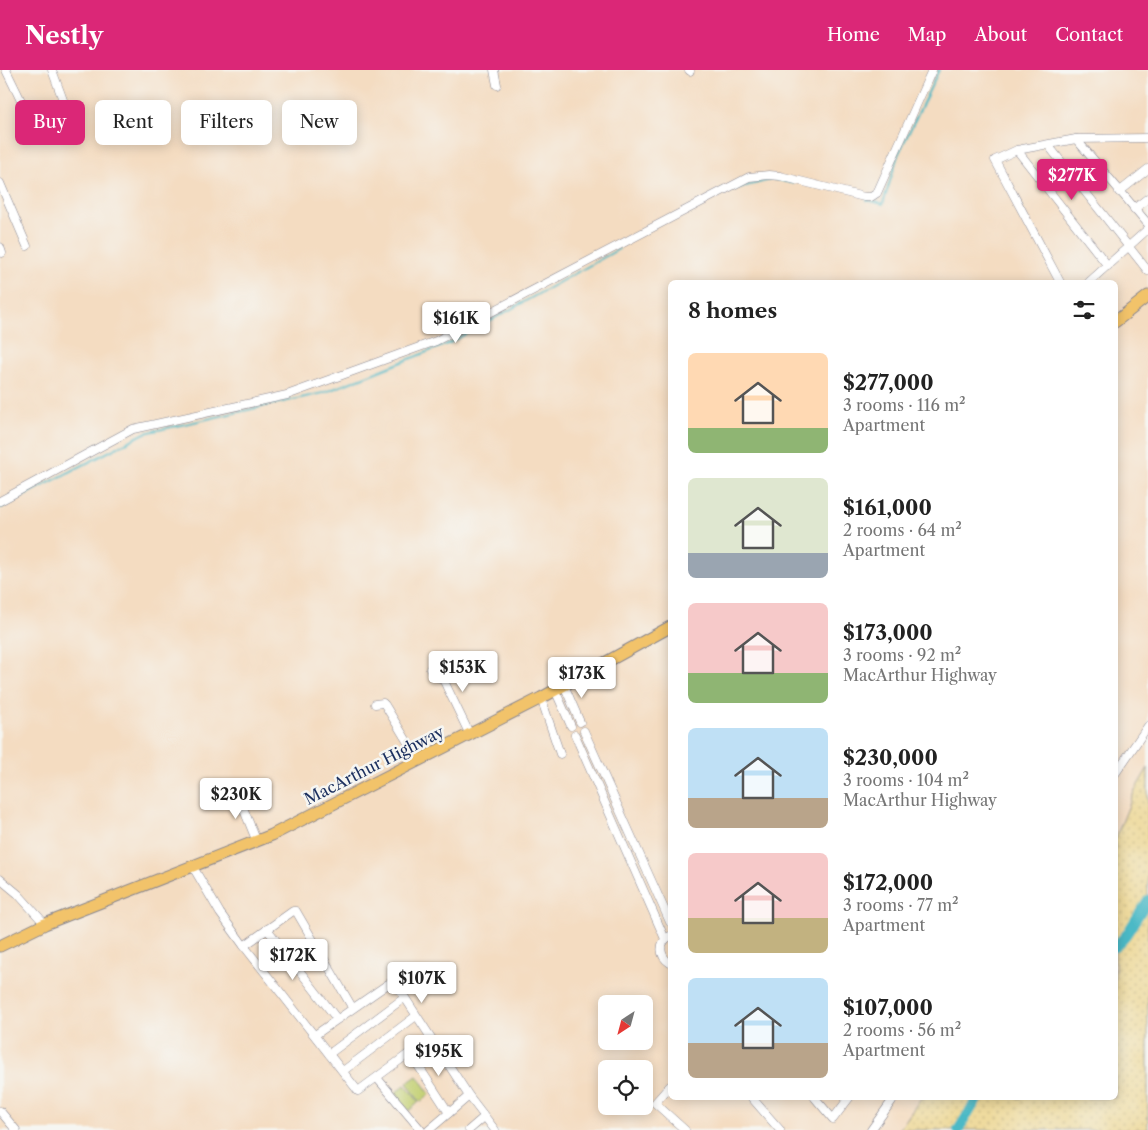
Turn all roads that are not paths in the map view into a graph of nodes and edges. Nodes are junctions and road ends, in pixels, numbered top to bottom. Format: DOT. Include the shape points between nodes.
graph roads {
  1 [pos="6,70"];
  2 [pos="52,70"];
  3 [pos="494,70"];
  4 [pos="932,70"];
  5 [pos="496,85"];
  6 [pos="21,100"];
  7 [pos="63,100"];
  8 [pos="1148,138"];
  9 [pos="1076,139"];
  10 [pos="1048,145"];
  11 [pos="1017,150"];
  12 [pos="1148,169"];
  13 [pos="0,183"];
  14 [pos="1120,192"];
  15 [pos="1148,198"];
  16 [pos="1134,209"];
  17 [pos="1148,224"];
  18 [pos="1148,230"];
  19 [pos="26,246"];
  20 [pos="1129,248"];
  21 [pos="1108,266"];
  22 [pos="1148,271"];
  23 [pos="1059,280"];
  24 [pos="1091,280"];
  25 [pos="1148,296"];
  26 [pos="1118,320"];
  27 [pos="0,501"];
  28 [pos="668,628"];
  29 [pos="430,670"];
  30 [pos="560,688"];
  31 [pos="541,698"];
  32 [pos="375,704"];
  33 [pos="580,722"];
  34 [pos="571,726"];
  35 [pos="1148,726"];
  36 [pos="584,731"];
  37 [pos="470,734"];
  38 [pos="575,735"];
  39 [pos="560,754"];
  40 [pos="419,761"];
  41 [pos="1118,770"];
  42 [pos="608,783"];
  43 [pos="235,788"];
  44 [pos="599,789"];
  45 [pos="629,831"];
  46 [pos="620,836"];
  47 [pos="257,842"];
  48 [pos="193,867"];
  49 [pos="0,879"];
  50 [pos="651,879"];
  51 [pos="641,884"];
  52 [pos="668,917"];
  53 [pos="45,924"];
  54 [pos="267,929"];
  55 [pos="668,938"];
  56 [pos="0,946"];
  57 [pos="244,946"];
  58 [pos="668,961"];
  59 [pos="404,998"];
  60 [pos="352,1008"];
  61 [pos="416,1016"];
  62 [pos="337,1019"];
  63 [pos="315,1035"];
  64 [pos="430,1038"];
  65 [pos="410,1053"];
  66 [pos="329,1054"];
  67 [pos="343,1072"];
  68 [pos="377,1078"];
  69 [pos="668,1088"];
  70 [pos="469,1096"];
  71 [pos="754,1100"];
  72 [pos="817,1100"];
  73 [pos="847,1100"];
  74 [pos="893,1100"];
  75 [pos="0,1111"];
  76 [pos="449,1113"];
  77 [pos="484,1117"];
  78 [pos="16,1130"];
  79 [pos="421,1130"];
  80 [pos="429,1130"];
  81 [pos="469,1130"];
  82 [pos="495,1130"];
  83 [pos="685,1130"];
  84 [pos="780,1130"];
  85 [pos="871,1130"];
  1 -- 6 [label="street"];
  2 -- 7 [label="street"];
  3 -- 5 [label="street"];
  4 -- 27 [label="street" via="877,193 871,197 780,176 749,177 436,341 287,394 133,430"];
  8 -- 9 [label="street"];
  9 -- 10 [label="street"];
  9 -- 14 [label="street"];
  10 -- 11 [label="street"];
  10 -- 20 [label="street"];
  11 -- 21 [label="street"];
  11 -- 23 [label="street" via="995,162"];
  12 -- 14 [label="street"];
  13 -- 19 [label="street"];
  14 -- 16 [label="street"];
  15 -- 16 [label="street"];
  16 -- 17 [label="street"];
  18 -- 20 [label="street"];
  20 -- 21 [label="street"];
  20 -- 22 [label="street"];
  21 -- 24 [label="street"];
  25 -- 26 [label="highway"];
  28 -- 30 [label="highway, MacArthur Highway"];
  29 -- 37 [label="street" via="443,679"];
  30 -- 31 [label="highway, MacArthur Highway"];
  30 -- 33 [label="street"];
  30 -- 34 [label="street"];
  31 -- 37 [label="highway, MacArthur Highway"];
  31 -- 39 [label="street"];
  32 -- 40 [label="street" via="385,704"];
  35 -- 41 [label="street"];
  36 -- 42 [label="street"];
  37 -- 40 [label="highway, MacArthur Highway"];
  38 -- 44 [label="street"];
  40 -- 47 [label="highway, MacArthur Highway"];
  42 -- 44 [label="street"];
  42 -- 45 [label="street"];
  43 -- 47 [label="street"];
  44 -- 46 [label="street"];
  45 -- 46 [label="street"];
  45 -- 50 [label="street"];
  46 -- 51 [label="street"];
  47 -- 48 [label="highway, MacArthur Highway"];
  48 -- 53 [label="highway, MacArthur Highway"];
  48 -- 57 [label="street"];
  49 -- 53 [label="street"];
  50 -- 51 [label="street"];
  50 -- 52 [label="street"];
  51 -- 55 [label="street"];
  53 -- 56 [label="highway, MacArthur Highway"];
  54 -- 57 [label="street"];
  54 -- 60 [label="street" via="293,911 298,914"];
  54 -- 62 [label="street"];
  55 -- 58 [label="street" via="660,950"];
  57 -- 63 [label="street"];
  59 -- 60 [label="street" via="398,987 388,984"];
  59 -- 61 [label="street"];
  59 -- 66 [label="street"];
  60 -- 62 [label="street"];
  61 -- 64 [label="street"];
  61 -- 67 [label="street"];
  62 -- 63 [label="street"];
  63 -- 66 [label="street"];
  64 -- 65 [label="street"];
  64 -- 70 [label="street"];
  65 -- 68 [label="street"];
  65 -- 76 [label="street"];
  66 -- 67 [label="street"];
  67 -- 68 [label="street" via="358,1091"];
  68 -- 79 [label="street"];
  69 -- 83 [label="street" via="655,1103"];
  70 -- 76 [label="street"];
  70 -- 77 [label="street"];
  71 -- 84 [label="street"];
  72 -- 73 [label="street" via="833,1119"];
  74 -- 85 [label="street"];
  75 -- 78 [label="street"];
  76 -- 80 [label="street"];
  77 -- 81 [label="street"];
  77 -- 82 [label="street"];
}
